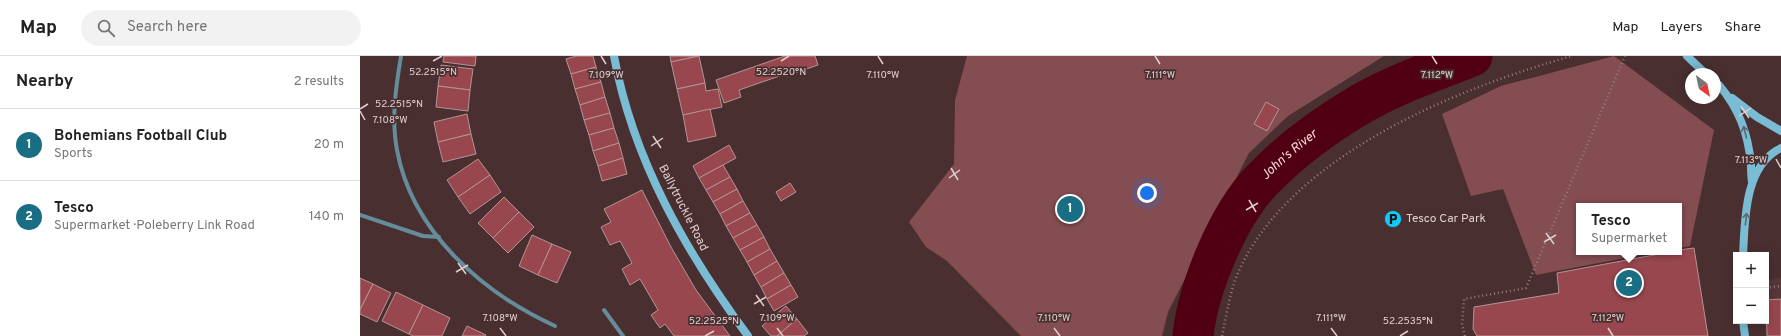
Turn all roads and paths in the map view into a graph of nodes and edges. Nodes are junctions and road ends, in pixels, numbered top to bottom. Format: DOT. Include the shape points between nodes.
graph roads {
  1 [pos="401,56"];
  2 [pos="614,56"];
  3 [pos="1572,56"];
  4 [pos="1625,56"];
  5 [pos="1686,56"];
  6 [pos="1699,68"];
  7 [pos="1721,87"];
  8 [pos="1721,88"];
  9 [pos="1781,131"];
  10 [pos="1781,148"];
  11 [pos="1753,184"];
  12 [pos="360,215"];
  13 [pos="439,238"];
  14 [pos="1743,252"];
  15 [pos="1781,286"];
  16 [pos="1769,288"];
  17 [pos="604,310"];
  18 [pos="1743,324"];
  19 [pos="555,326"];
  20 [pos="623,336"];
  21 [pos="748,336"];
  22 [pos="1222,336"];
  23 [pos="1465,336"];
  24 [pos="1744,336"];
  1 -- 13 [label="street" via="395,112 396,149 410,191"];
  2 -- 21 [label="main road, Ballytruckle Road" via="622,93 637,139 665,205 707,277"];
  3 -- 22 [label="path" via="1527,69 1455,96 1377,136 1317,176 1274,217 1246,259 1235,281"];
  4 -- 23 [label="path" via="1526,288 1464,299 1462,325"];
  5 -- 6 [label="main road"];
  7 -- 9 [label="main road" via="1741,105"];
  11 -- 8 [label="main road, one-way" via="1743,123 1734,104"];
  10 -- 11 [label="main road" via="1764,161"];
  14 -- 11 [label="main road, one-way" via="1747,207"];
  12 -- 13 [label="street" via="423,236"];
  13 -- 19 [label="street" via="461,262 498,293 524,311"];
  15 -- 16 [label="path"];
  17 -- 20 [label="street"];
  18 -- 24 [label="main road"];
}
